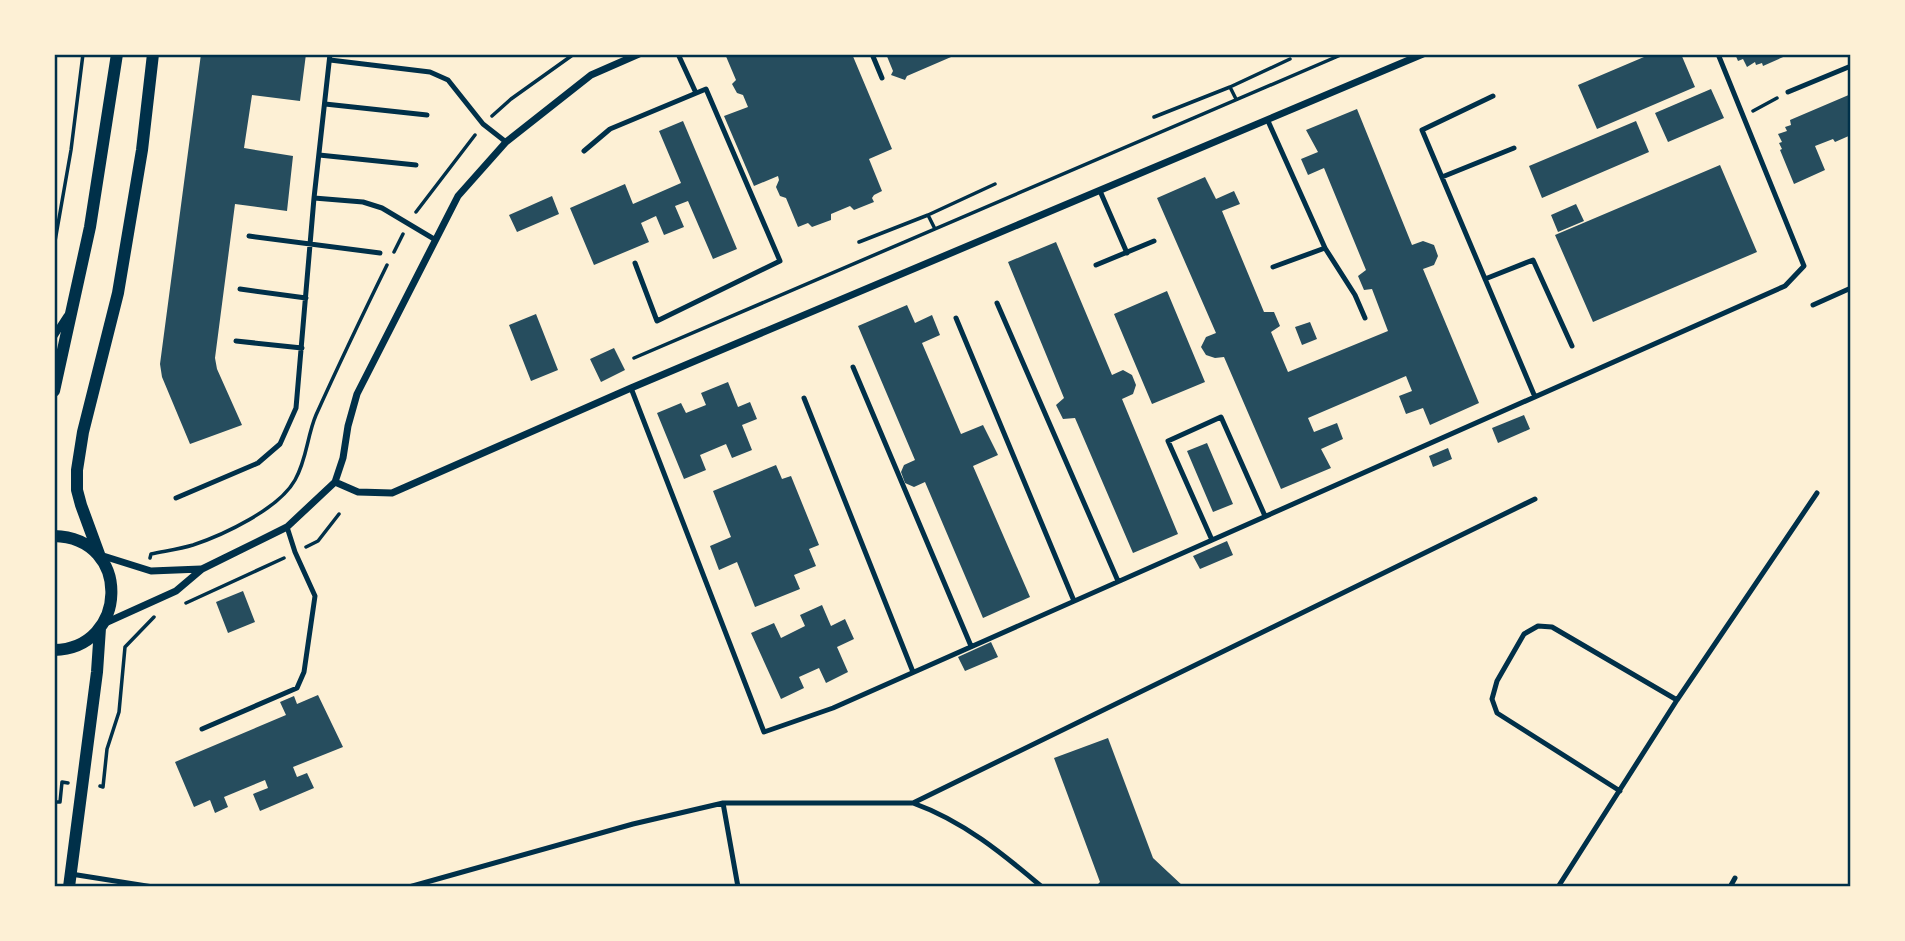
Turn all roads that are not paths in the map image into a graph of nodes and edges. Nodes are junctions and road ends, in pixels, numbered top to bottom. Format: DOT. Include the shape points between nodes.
graph roads {
  1 [pos="117,54"];
  2 [pos="153,54"];
  3 [pos="639,54"];
  4 [pos="678,54"];
  5 [pos="872,54"];
  6 [pos="1423,54"];
  7 [pos="1718,54"];
  8 [pos="330,57"];
  9 [pos="1851,66"];
  10 [pos="883,78"];
  11 [pos="1788,92"];
  12 [pos="696,93"];
  13 [pos="1493,96"];
  14 [pos="325,104"];
  15 [pos="427,115"];
  16 [pos="1268,121"];
  17 [pos="506,142"];
  18 [pos="1514,148"];
  19 [pos="583,151"];
  20 [pos="319,155"];
  21 [pos="416,165"];
  22 [pos="1442,177"];
  23 [pos="1100,191"];
  24 [pos="314,198"];
  25 [pos="249,236"];
  26 [pos="434,239"];
  27 [pos="1154,242"];
  28 [pos="310,244"];
  29 [pos="1325,248"];
  30 [pos="380,253"];
  31 [pos="1127,253"];
  32 [pos="635,263"];
  33 [pos="1096,265"];
  34 [pos="1273,267"];
  35 [pos="1485,279"];
  36 [pos="1851,288"];
  37 [pos="240,289"];
  38 [pos="306,298"];
  39 [pos="997,303"];
  40 [pos="1814,305"];
  41 [pos="73,308"];
  42 [pos="956,318"];
  43 [pos="1365,318"];
  44 [pos="54,336"];
  45 [pos="236,341"];
  46 [pos="1572,346"];
  47 [pos="302,348"];
  48 [pos="853,367"];
  49 [pos="631,388"];
  50 [pos="54,391"];
  51 [pos="1535,397"];
  52 [pos="804,398"];
  53 [pos="335,482"];
  54 [pos="1818,493"];
  55 [pos="176,498"];
  56 [pos="1535,499"];
  57 [pos="1265,516"];
  58 [pos="287,527"];
  59 [pos="54,536"];
  60 [pos="1212,540"];
  61 [pos="99,554"];
  62 [pos="202,569"];
  63 [pos="1118,581"];
  64 [pos="1074,601"];
  65 [pos="101,626"];
  66 [pos="971,646"];
  67 [pos="54,650"];
  68 [pos="913,672"];
  69 [pos="1677,700"];
  70 [pos="202,729"];
  71 [pos="1620,791"];
  72 [pos="723,803"];
  73 [pos="913,803"];
  74 [pos="1735,878"];
  75 [pos="70,881"];
  76 [pos="153,887"];
  77 [pos="409,887"];
  78 [pos="738,887"];
  79 [pos="1042,887"];
  80 [pos="1558,887"];
  81 [pos="1730,887"];
  1 -- 41 [label="street"];
  2 -- 61 [label="street" via="118,293 77,470 81,505"];
  3 -- 17 [label="street" via="591,75"];
  4 -- 12 [label="lane"];
  5 -- 10 [label="lane"];
  6 -- 16 [label="street"];
  7 -- 51 [label="lane" via="1804,266 1785,286"];
  8 -- 14 [label="lane"];
  8 -- 17 [label="lane" via="430,72 448,80 483,124"];
  9 -- 11 [label="lane"];
  12 -- 19 [label="lane" via="610,129"];
  12 -- 32 [label="lane" via="706,89 780,261 657,321"];
  13 -- 22 [label="lane" via="1422,130"];
  14 -- 15 [label="lane"];
  14 -- 20 [label="lane"];
  16 -- 23 [label="street"];
  16 -- 29 [label="lane"];
  17 -- 26 [label="street" via="458,196"];
  18 -- 22 [label="lane"];
  20 -- 21 [label="lane"];
  20 -- 24 [label="lane"];
  22 -- 35 [label="lane"];
  23 -- 31 [label="lane"];
  23 -- 49 [label="street"];
  24 -- 26 [label="lane" via="382,208"];
  24 -- 28 [label="lane"];
  25 -- 28 [label="lane"];
  26 -- 53 [label="street" via="357,394"];
  27 -- 31 [label="lane"];
  28 -- 30 [label="lane"];
  28 -- 38 [label="lane"];
  29 -- 34 [label="lane"];
  29 -- 43 [label="lane"];
  31 -- 33 [label="lane"];
  35 -- 46 [label="lane" via="1533,260"];
  35 -- 51 [label="lane"];
  36 -- 40 [label="lane"];
  37 -- 38 [label="lane"];
  38 -- 47 [label="lane"];
  39 -- 63 [label="lane"];
  41 -- 44 [label="street"];
  41 -- 50 [label="street"];
  42 -- 64 [label="lane"];
  45 -- 47 [label="lane"];
  47 -- 55 [label="lane" via="296,408 280,444 258,463"];
  48 -- 66 [label="lane"];
  49 -- 53 [label="street" via="392,493 358,492"];
  49 -- 68 [label="lane" via="764,732 833,708"];
  51 -- 57 [label="lane"];
  52 -- 68 [label="lane"];
  53 -- 58 [label="street"];
  54 -- 69 [label="lane"];
  56 -- 73 [label="lane"];
  57 -- 60 [label="lane"];
  57 -- 60 [label="lane" via="1221,417 1168,441"];
  58 -- 62 [label="street"];
  58 -- 70 [label="lane" via="315,596 304,672 297,688"];
  59 -- 61 [label="street" via="85,544"];
  60 -- 63 [label="lane"];
  61 -- 62 [label="street" via="151,571"];
  61 -- 65 [label="street" via="108,569 111,594"];
  62 -- 65 [label="street" via="176,591"];
  63 -- 64 [label="lane"];
  64 -- 66 [label="lane"];
  65 -- 67 [label="street" via="78,645"];
  65 -- 75 [label="street"];
  66 -- 68 [label="lane"];
  69 -- 71 [label="lane"];
  69 -- 71 [label="lane" via="1552,627 1538,626 1524,634 1497,681 1492,699 1497,713"];
  71 -- 80 [label="lane"];
  72 -- 73 [label="lane"];
  72 -- 77 [label="lane"];
  72 -- 78 [label="lane"];
  73 -- 79 [label="lane" via="976,834"];
  74 -- 81 [label="lane"];
  75 -- 76 [label="lane"];
}
